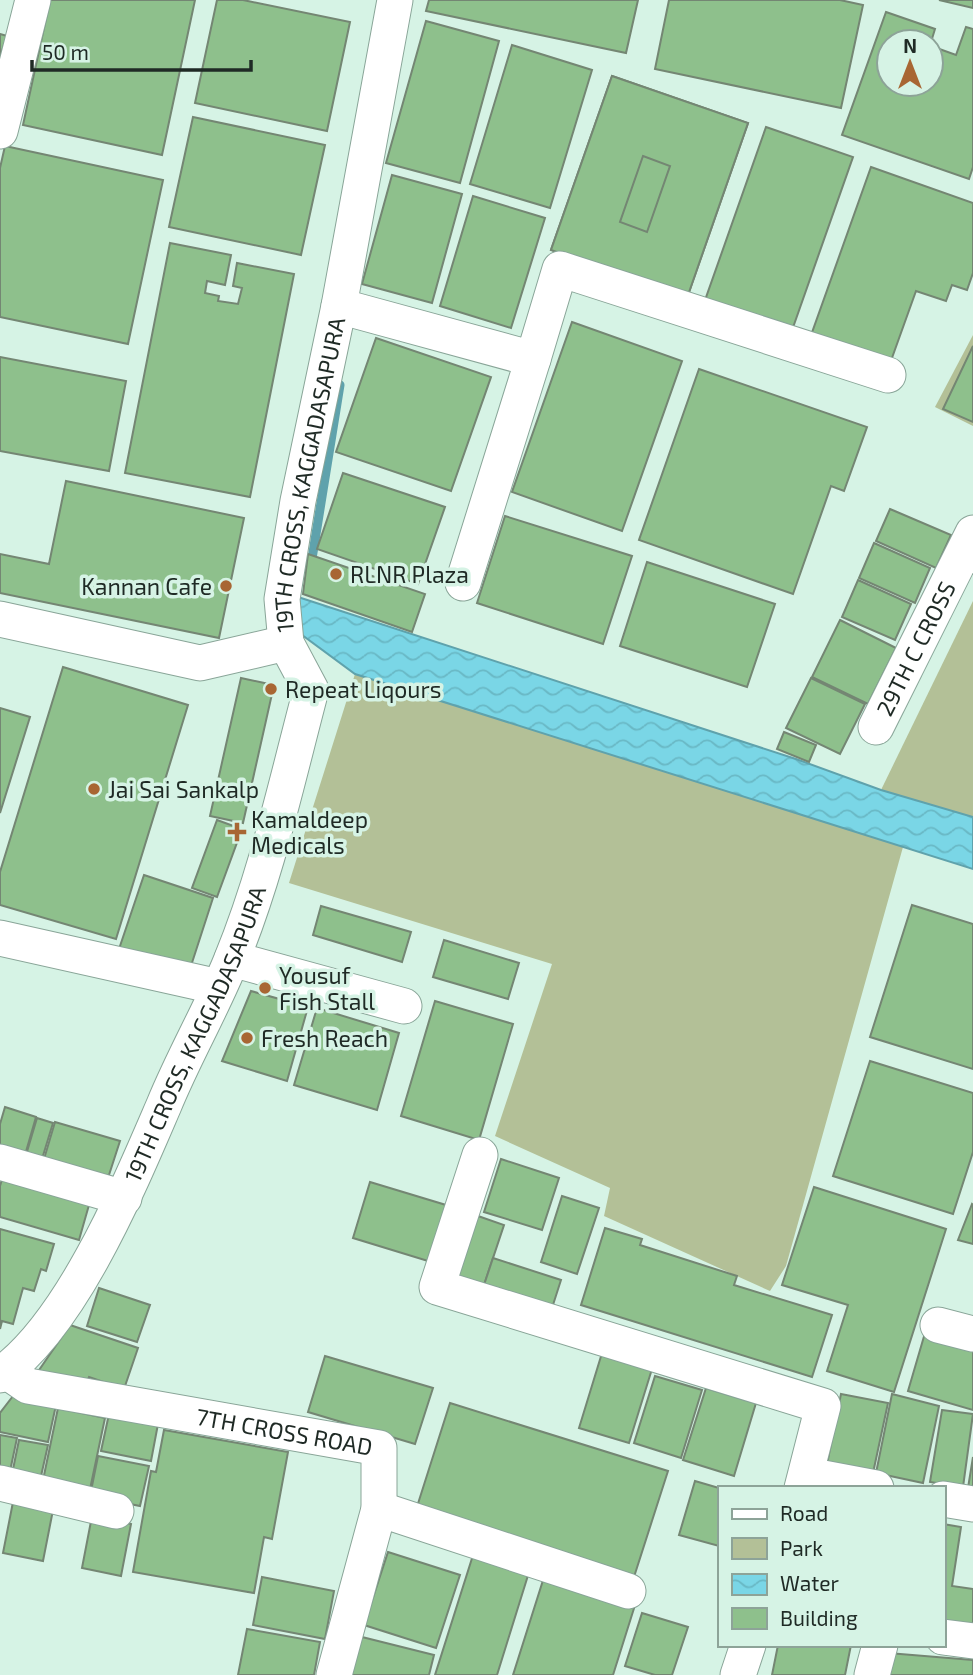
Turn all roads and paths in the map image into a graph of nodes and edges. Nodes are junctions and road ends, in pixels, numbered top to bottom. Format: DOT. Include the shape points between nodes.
graph roads {
  1 [pos="33,0"];
  2 [pos="395,2"];
  3 [pos="0,131"];
  4 [pos="339,306"];
  5 [pos="533,359"];
  6 [pos="888,375"];
  7 [pos="973,533"];
  8 [pos="463,583"];
  9 [pos="0,619"];
  10 [pos="286,643"];
  11 [pos="876,727"];
  12 [pos="0,938"];
  13 [pos="225,973"];
  14 [pos="404,1006"];
  15 [pos="480,1156"];
  16 [pos="0,1163"];
  17 [pos="124,1198"];
  18 [pos="938,1325"];
  19 [pos="973,1334"];
  20 [pos="3,1373"];
  21 [pos="804,1481"];
  22 [pos="0,1483"];
  23 [pos="855,1486"];
  24 [pos="945,1499"];
  25 [pos="973,1504"];
  26 [pos="379,1509"];
  27 [pos="116,1511"];
  28 [pos="628,1591"];
  29 [pos="945,1637"];
  30 [pos="973,1641"];
  31 [pos="747,1647"];
  32 [pos="879,1647"];
  33 [pos="334,1675"];
  34 [pos="738,1675"];
  35 [pos="872,1675"];
  1 -- 3 [label="street"];
  2 -- 4 [label="street, 19TH CROSS, KAGGADASAPURA"];
  4 -- 5 [label="street"];
  4 -- 10 [label="street, 19TH CROSS, KAGGADASAPURA" via="282,599"];
  5 -- 6 [label="street" via="560,269"];
  5 -- 8 [label="street"];
  7 -- 11 [label="street, 29TH C CROSS"];
  9 -- 10 [label="street" via="200,663"];
  10 -- 13 [label="street, 19TH CROSS, KAGGADASAPURA" via="311,690 271,840"];
  12 -- 13 [label="street"];
  13 -- 14 [label="street"];
  13 -- 17 [label="street, 19TH CROSS, KAGGADASAPURA"];
  15 -- 21 [label="street" via="437,1287 823,1406"];
  16 -- 17 [label="street"];
  17 -- 20 [label="street, 19TH CROSS, KAGGADASAPURA" via="70,1294 22,1359"];
  18 -- 19 [label="street"];
  20 -- 26 [label="street, 7TH CROSS ROAD" via="28,1387 380,1448"];
  21 -- 23 [label="street"];
  22 -- 27 [label="street"];
  24 -- 25 [label="street"];
  26 -- 28 [label="street"];
  26 -- 33 [label="street, 7TH CROSS ROAD"];
  29 -- 30 [label="street"];
  31 -- 34 [label="street"];
  32 -- 35 [label="street"];
}
